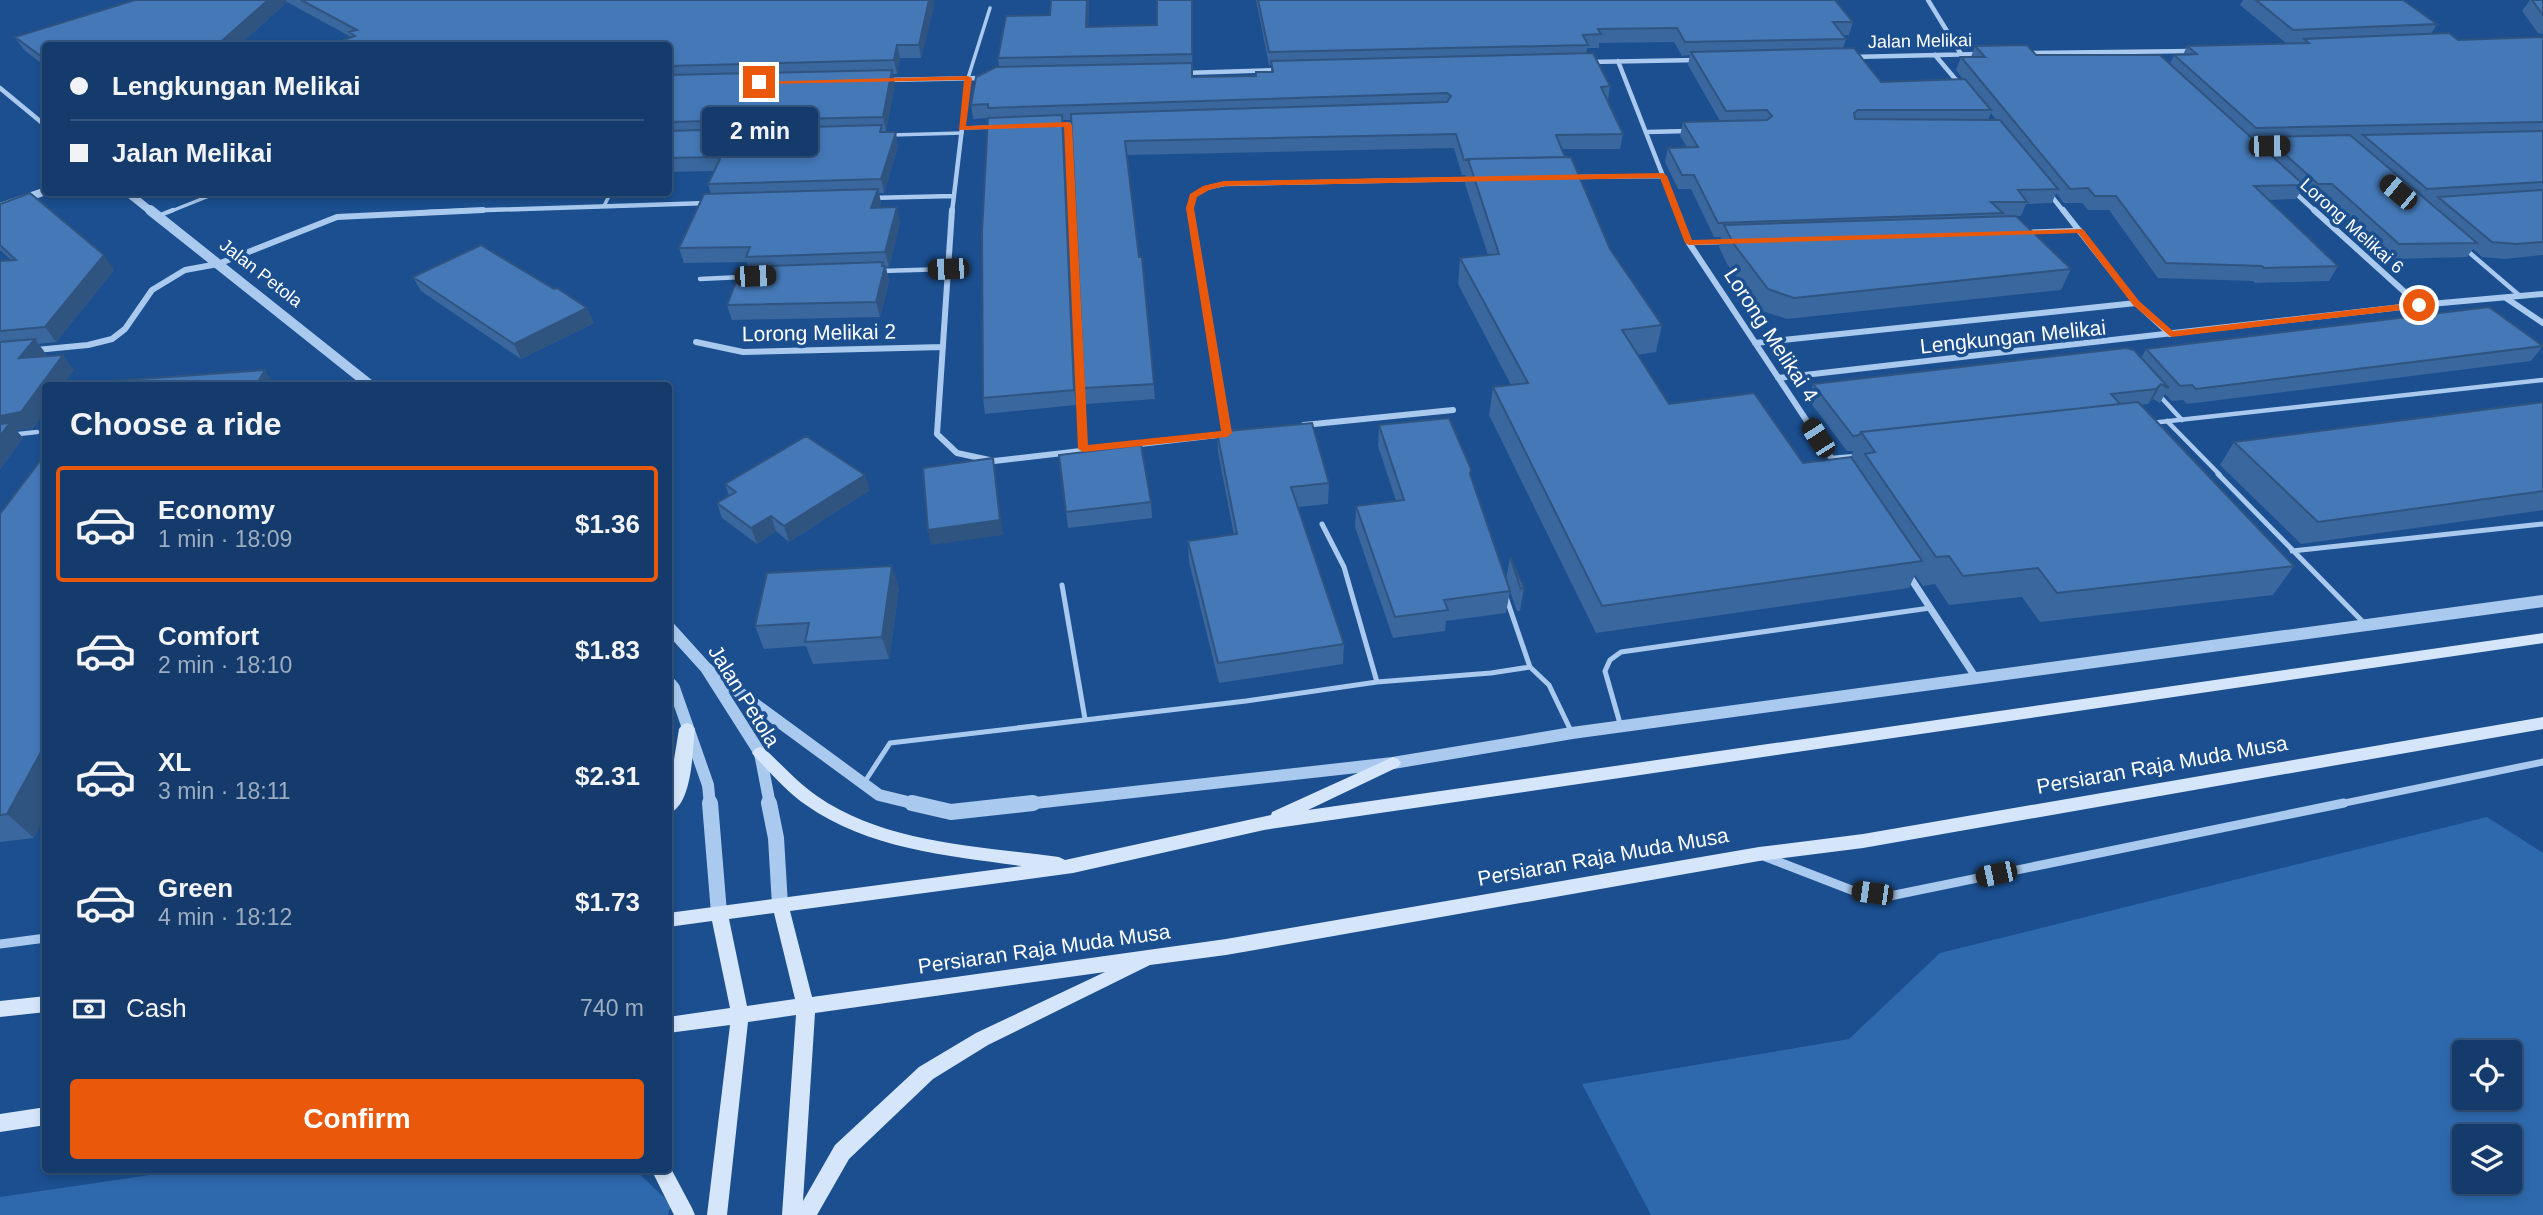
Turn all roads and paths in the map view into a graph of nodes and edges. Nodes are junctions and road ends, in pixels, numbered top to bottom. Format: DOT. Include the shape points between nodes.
graph roads {
  1 [pos="1928,0"];
  2 [pos="990,8"];
  3 [pos="2199,51"];
  4 [pos="2144,53"];
  5 [pos="1961,54"];
  6 [pos="1988,54"];
  7 [pos="2014,54"];
  8 [pos="1935,55"];
  9 [pos="1839,57"];
  10 [pos="1701,60"];
  11 [pos="1618,61"];
  12 [pos="1576,62"];
  13 [pos="2154,62"];
  14 [pos="1286,70"];
  15 [pos="1175,73"];
  16 [pos="968,78"];
  17 [pos="996,78"];
  18 [pos="884,80"];
  19 [pos="0,88"];
  20 [pos="1970,97"];
  21 [pos="42,122"];
  22 [pos="1082,124"];
  23 [pos="1055,125"];
  24 [pos="1068,125"];
  25 [pos="1002,127"];
  26 [pos="962,131"];
  27 [pos="1698,131"];
  28 [pos="1646,132"];
  29 [pos="879,135"];
  30 [pos="1663,176"];
  31 [pos="1567,177"];
  32 [pos="1485,179"];
  33 [pos="2285,184"];
  34 [pos="2047,190"];
  35 [pos="42,192"];
  36 [pos="132,196"];
  37 [pos="209,196"];
  38 [pos="609,196"];
  39 [pos="953,196"];
  40 [pos="869,198"];
  41 [pos="715,203"];
  42 [pos="604,206"];
  43 [pos="0,207"];
  44 [pos="158,216"];
  45 [pos="2080,230"];
  46 [pos="2024,232"];
  47 [pos="1731,242"];
  48 [pos="1689,243"];
  49 [pos="2458,243"];
  50 [pos="218,264"];
  51 [pos="948,269"];
  52 [pos="879,272"];
  53 [pos="755,276"];
  54 [pos="700,279"];
  55 [pos="2543,294"];
  56 [pos="2520,296"];
  57 [pos="2505,297"];
  58 [pos="2136,303"];
  59 [pos="2419,305"];
  60 [pos="2543,323"];
  61 [pos="2171,334"];
  62 [pos="696,342"];
  63 [pos="1755,343"];
  64 [pos="943,347"];
  65 [pos="25,351"];
  66 [pos="1778,378"];
  67 [pos="2543,380"];
  68 [pos="366,382"];
  69 [pos="2155,391"];
  70 [pos="1453,410"];
  71 [pos="2182,420"];
  72 [pos="2167,421"];
  73 [pos="2140,424"];
  74 [pos="1293,427"];
  75 [pos="37,432"];
  76 [pos="1240,432"];
  77 [pos="1227,433"];
  78 [pos="0,436"];
  79 [pos="1083,449"];
  80 [pos="1858,455"];
  81 [pos="1831,458"];
  82 [pos="1839,470"];
  83 [pos="1322,524"];
  84 [pos="2543,524"];
  85 [pos="2292,551"];
  86 [pos="1900,562"];
  87 [pos="1062,585"];
  88 [pos="1505,593"];
  89 [pos="2543,601"];
  90 [pos="1930,608"];
  91 [pos="2366,625"];
  92 [pos="672,630"];
  93 [pos="2543,638"];
  94 [pos="1530,667"];
  95 [pos="706,668"];
  96 [pos="1977,679"];
  97 [pos="1377,682"];
  98 [pos="672,686"];
  99 [pos="1085,719"];
  100 [pos="2543,723"];
  101 [pos="1621,727"];
  102 [pos="687,729"];
  103 [pos="1572,733"];
  104 [pos="760,753"];
  105 [pos="2543,762"];
  106 [pos="1394,763"];
  107 [pos="864,783"];
  108 [pos="672,803"];
  109 [pos="1264,823"];
  110 [pos="1759,854"];
  111 [pos="1073,866"];
  112 [pos="780,905"];
  113 [pos="719,913"];
  114 [pos="672,919"];
  115 [pos="42,939"];
  116 [pos="0,944"];
  117 [pos="1157,956"];
  118 [pos="42,1004"];
  119 [pos="806,1006"];
  120 [pos="0,1009"];
  121 [pos="740,1015"];
  122 [pos="672,1024"];
  123 [pos="42,1117"];
  124 [pos="0,1123"];
  125 [pos="663,1173"];
  126 [pos="685,1215"];
  127 [pos="717,1215"];
  128 [pos="792,1215"];
  129 [pos="806,1215"];
  1 -- 5 [label="street"];
  2 -- 16 [label="lane"];
  3 -- 4 [label="street"];
  4 -- 7 [label="street"];
  4 -- 13 [label="street"];
  5 -- 6 [label="street, Jalan Melikai"];
  5 -- 8 [label="street, Jalan Melikai"];
  8 -- 9 [label="street, Jalan Melikai"];
  8 -- 20 [label="street"];
  10 -- 11 [label="street"];
  11 -- 12 [label="street"];
  11 -- 28 [label="street, Lorong Melikai 4"];
  14 -- 15 [label="street"];
  16 -- 17 [label="street"];
  16 -- 18 [label="street"];
  16 -- 26 [label="street"];
  19 -- 21 [label="street"];
  22 -- 24 [label="lane"];
  23 -- 24 [label="lane"];
  24 -- 79 [label="lane"];
  25 -- 26 [label="lane"];
  26 -- 29 [label="lane"];
  26 -- 39 [label="street"];
  27 -- 28 [label="street"];
  28 -- 30 [label="street, Lorong Melikai 4"];
  30 -- 31 [label="street"];
  30 -- 48 [label="street, Lorong Melikai 4"];
  32 -- 77 [label="street" via="1224,184 1193,196 1190,208"];
  33 -- 59 [label="street, Lorong Melikai 6"];
  34 -- 45 [label="street"];
  35 -- 43 [label="street"];
  36 -- 44 [label="street, Jalan Petola"];
  37 -- 44 [label="lane"];
  38 -- 42 [label="lane"];
  39 -- 40 [label="street"];
  39 -- 51 [label="street"];
  41 -- 42 [label="street"];
  42 -- 50 [label="street" via="348,215"];
  44 -- 50 [label="street, Jalan Petola"];
  45 -- 46 [label="lane"];
  45 -- 58 [label="street"];
  47 -- 48 [label="lane"];
  48 -- 63 [label="street, Lorong Melikai 4"];
  49 -- 56 [label="lane"];
  50 -- 65 [label="street" via="185,270 152,290 125,329 112,339"];
  50 -- 68 [label="street, Jalan Petola"];
  51 -- 52 [label="lane"];
  51 -- 64 [label="street"];
  53 -- 54 [label="lane"];
  55 -- 56 [label="street, Lengkungan Melikai"];
  56 -- 57 [label="street, Lengkungan Melikai"];
  57 -- 59 [label="street, Lengkungan Melikai"];
  57 -- 60 [label="street"];
  58 -- 61 [label="street"];
  58 -- 63 [label="street"];
  59 -- 61 [label="street, Lengkungan Melikai"];
  61 -- 66 [label="street, Lengkungan Melikai"];
  62 -- 64 [label="street, Lorong Melikai 2" via="743,352"];
  63 -- 66 [label="street, Lorong Melikai 4"];
  64 -- 79 [label="street" via="937,434 957,453 994,461"];
  66 -- 81 [label="street, Lorong Melikai 4"];
  67 -- 71 [label="lane"];
  69 -- 71 [label="lane"];
  70 -- 74 [label="street"];
  71 -- 72 [label="lane"];
  72 -- 73 [label="lane"];
  72 -- 85 [label="lane"];
  75 -- 78 [label="lane"];
  76 -- 77 [label="street"];
  77 -- 79 [label="street"];
  80 -- 81 [label="lane"];
  81 -- 82 [label="street, Lorong Melikai 4"];
  83 -- 97 [label="lane" via="1344,566"];
  84 -- 85 [label="lane"];
  85 -- 91 [label="lane"];
  86 -- 90 [label="street"];
  87 -- 99 [label="lane"];
  88 -- 94 [label="lane"];
  89 -- 91 [label="street"];
  90 -- 96 [label="street"];
  90 -- 101 [label="lane" via="1621,652 1605,671"];
  91 -- 96 [label="street"];
  92 -- 95 [label="street, Jalan Petola"];
  93 -- 109 [label="main road"];
  94 -- 97 [label="lane"];
  94 -- 103 [label="lane" via="1549,685"];
  95 -- 104 [label="street, Jalan Petola"];
  95 -- 107 [label="street"];
  96 -- 101 [label="street"];
  97 -- 99 [label="lane"];
  98 -- 102 [label="street"];
  99 -- 107 [label="lane" via="890,743"];
  100 -- 110 [label="main road, Persiaran Raja Muda Musa" via="1863,841"];
  101 -- 103 [label="street"];
  102 -- 108 [label="main road" via="678,796"];
  102 -- 113 [label="street" via="708,785"];
  103 -- 106 [label="street"];
  104 -- 111 [label="main road" via="811,800 881,835"];
  104 -- 112 [label="street, Jalan Petola" via="776,838"];
  105 -- 110 [label="street" via="1890,896 1854,891"];
  106 -- 107 [label="street" via="951,812 879,795"];
  106 -- 109 [label="main road"];
  109 -- 111 [label="main road"];
  110 -- 117 [label="main road, Persiaran Raja Muda Musa"];
  111 -- 112 [label="main road"];
  112 -- 113 [label="main road"];
  112 -- 119 [label="main road"];
  113 -- 114 [label="main road"];
  113 -- 121 [label="main road"];
  115 -- 116 [label="street"];
  117 -- 119 [label="main road, Persiaran Raja Muda Musa"];
  117 -- 129 [label="main road" via="982,1039 926,1073 842,1152"];
  118 -- 120 [label="main road"];
  119 -- 121 [label="main road, Persiaran Raja Muda Musa"];
  119 -- 128 [label="main road"];
  121 -- 122 [label="main road, Persiaran Raja Muda Musa"];
  121 -- 127 [label="main road"];
  123 -- 124 [label="main road"];
  125 -- 126 [label="main road"];
}
